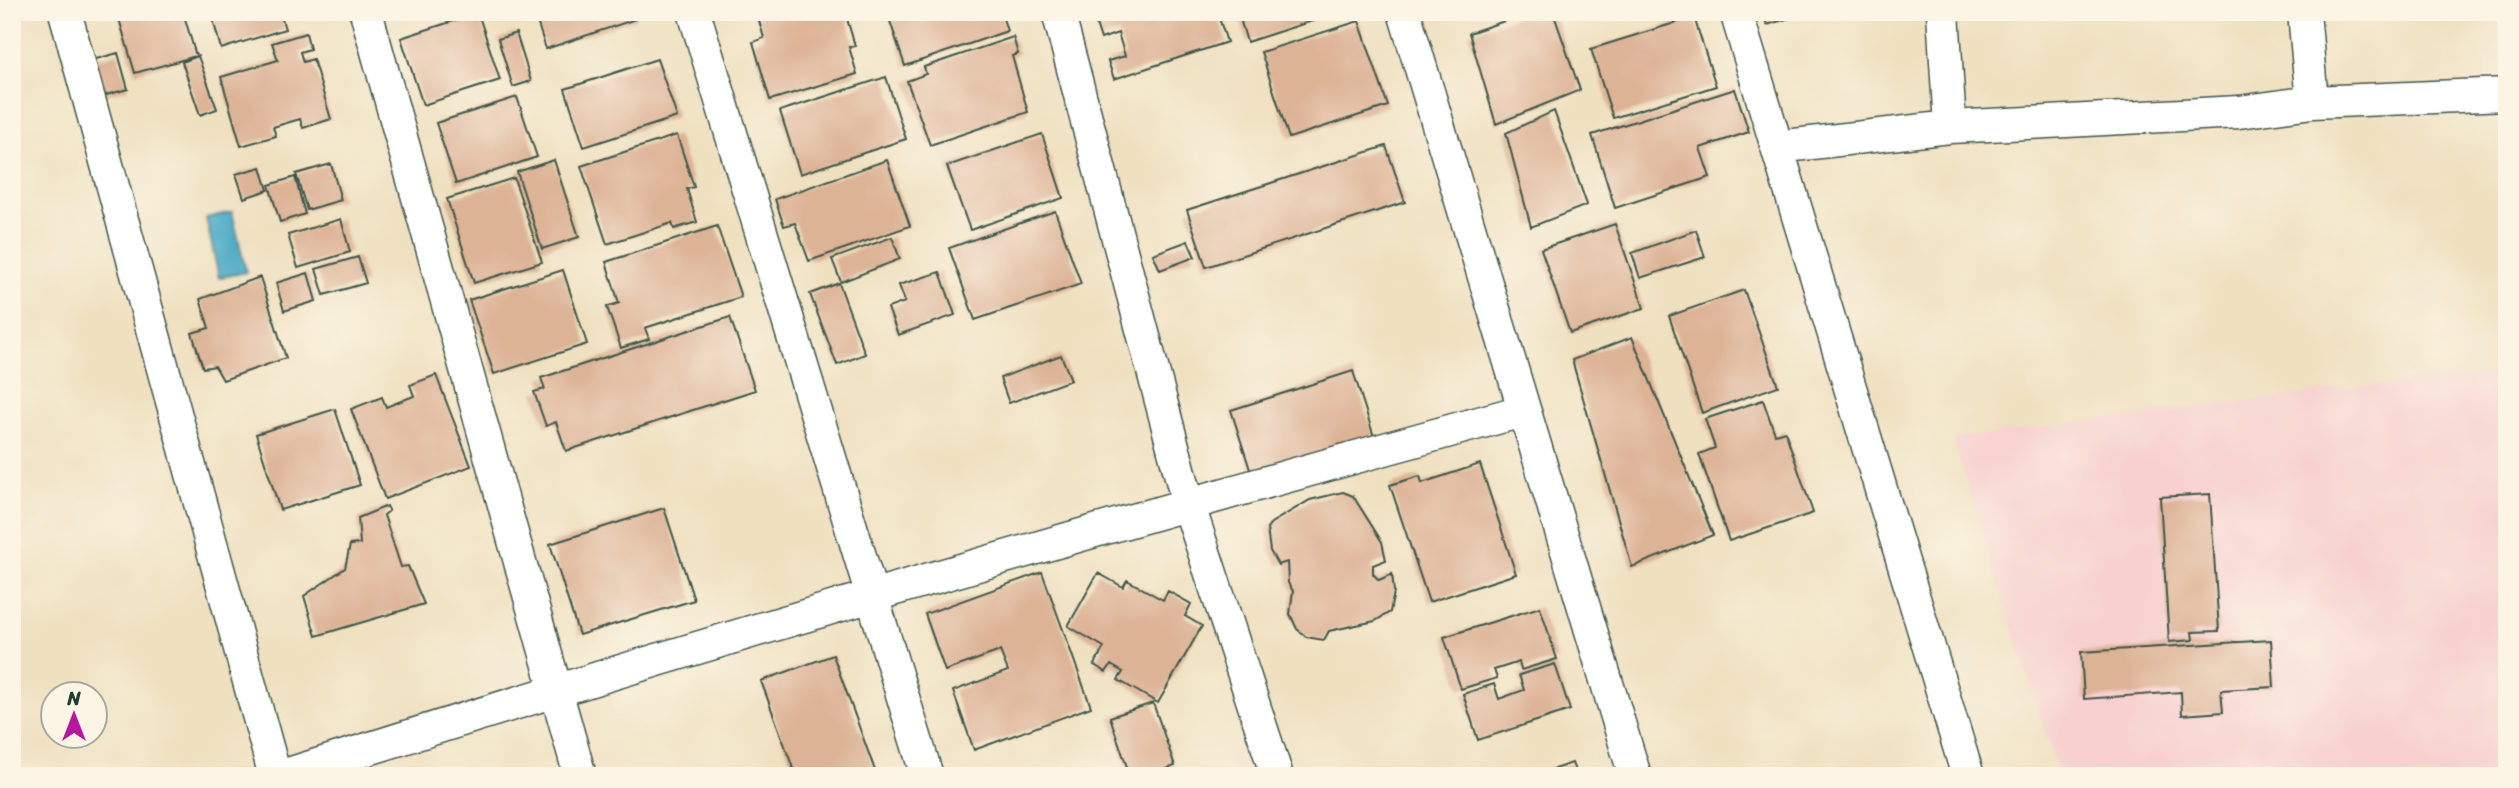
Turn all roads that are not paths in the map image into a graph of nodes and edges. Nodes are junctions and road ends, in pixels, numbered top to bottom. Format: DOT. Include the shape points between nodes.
graph roads {
  1 [pos="65,12"];
  2 [pos="366,12"];
  3 [pos="694,12"];
  4 [pos="1058,12"];
  5 [pos="1404,12"];
  6 [pos="1736,12"];
  7 [pos="1943,12"];
  8 [pos="2304,12"];
  9 [pos="2507,94"];
  10 [pos="2312,102"];
  11 [pos="1950,127"];
  12 [pos="1777,147"];
  13 [pos="1522,411"];
  14 [pos="1188,503"];
  15 [pos="872,598"];
  16 [pos="554,690"];
  17 [pos="275,776"];
  18 [pos="282,776"];
  19 [pos="580,776"];
  20 [pos="928,776"];
  21 [pos="1277,776"];
  22 [pos="1635,776"];
  23 [pos="1968,776"];
  1 -- 17 [label="street"];
  2 -- 16 [label="street"];
  3 -- 15 [label="street"];
  4 -- 14 [label="street"];
  5 -- 13 [label="street"];
  6 -- 12 [label="street"];
  7 -- 11 [label="street"];
  8 -- 10 [label="street"];
  9 -- 10 [label="street"];
  10 -- 11 [label="street" via="2239,112"];
  11 -- 12 [label="street"];
  12 -- 23 [label="street"];
  13 -- 14 [label="street"];
  13 -- 22 [label="street"];
  14 -- 15 [label="street"];
  14 -- 21 [label="street"];
  15 -- 16 [label="street"];
  15 -- 20 [label="street"];
  16 -- 18 [label="street"];
  16 -- 19 [label="street"];
}
